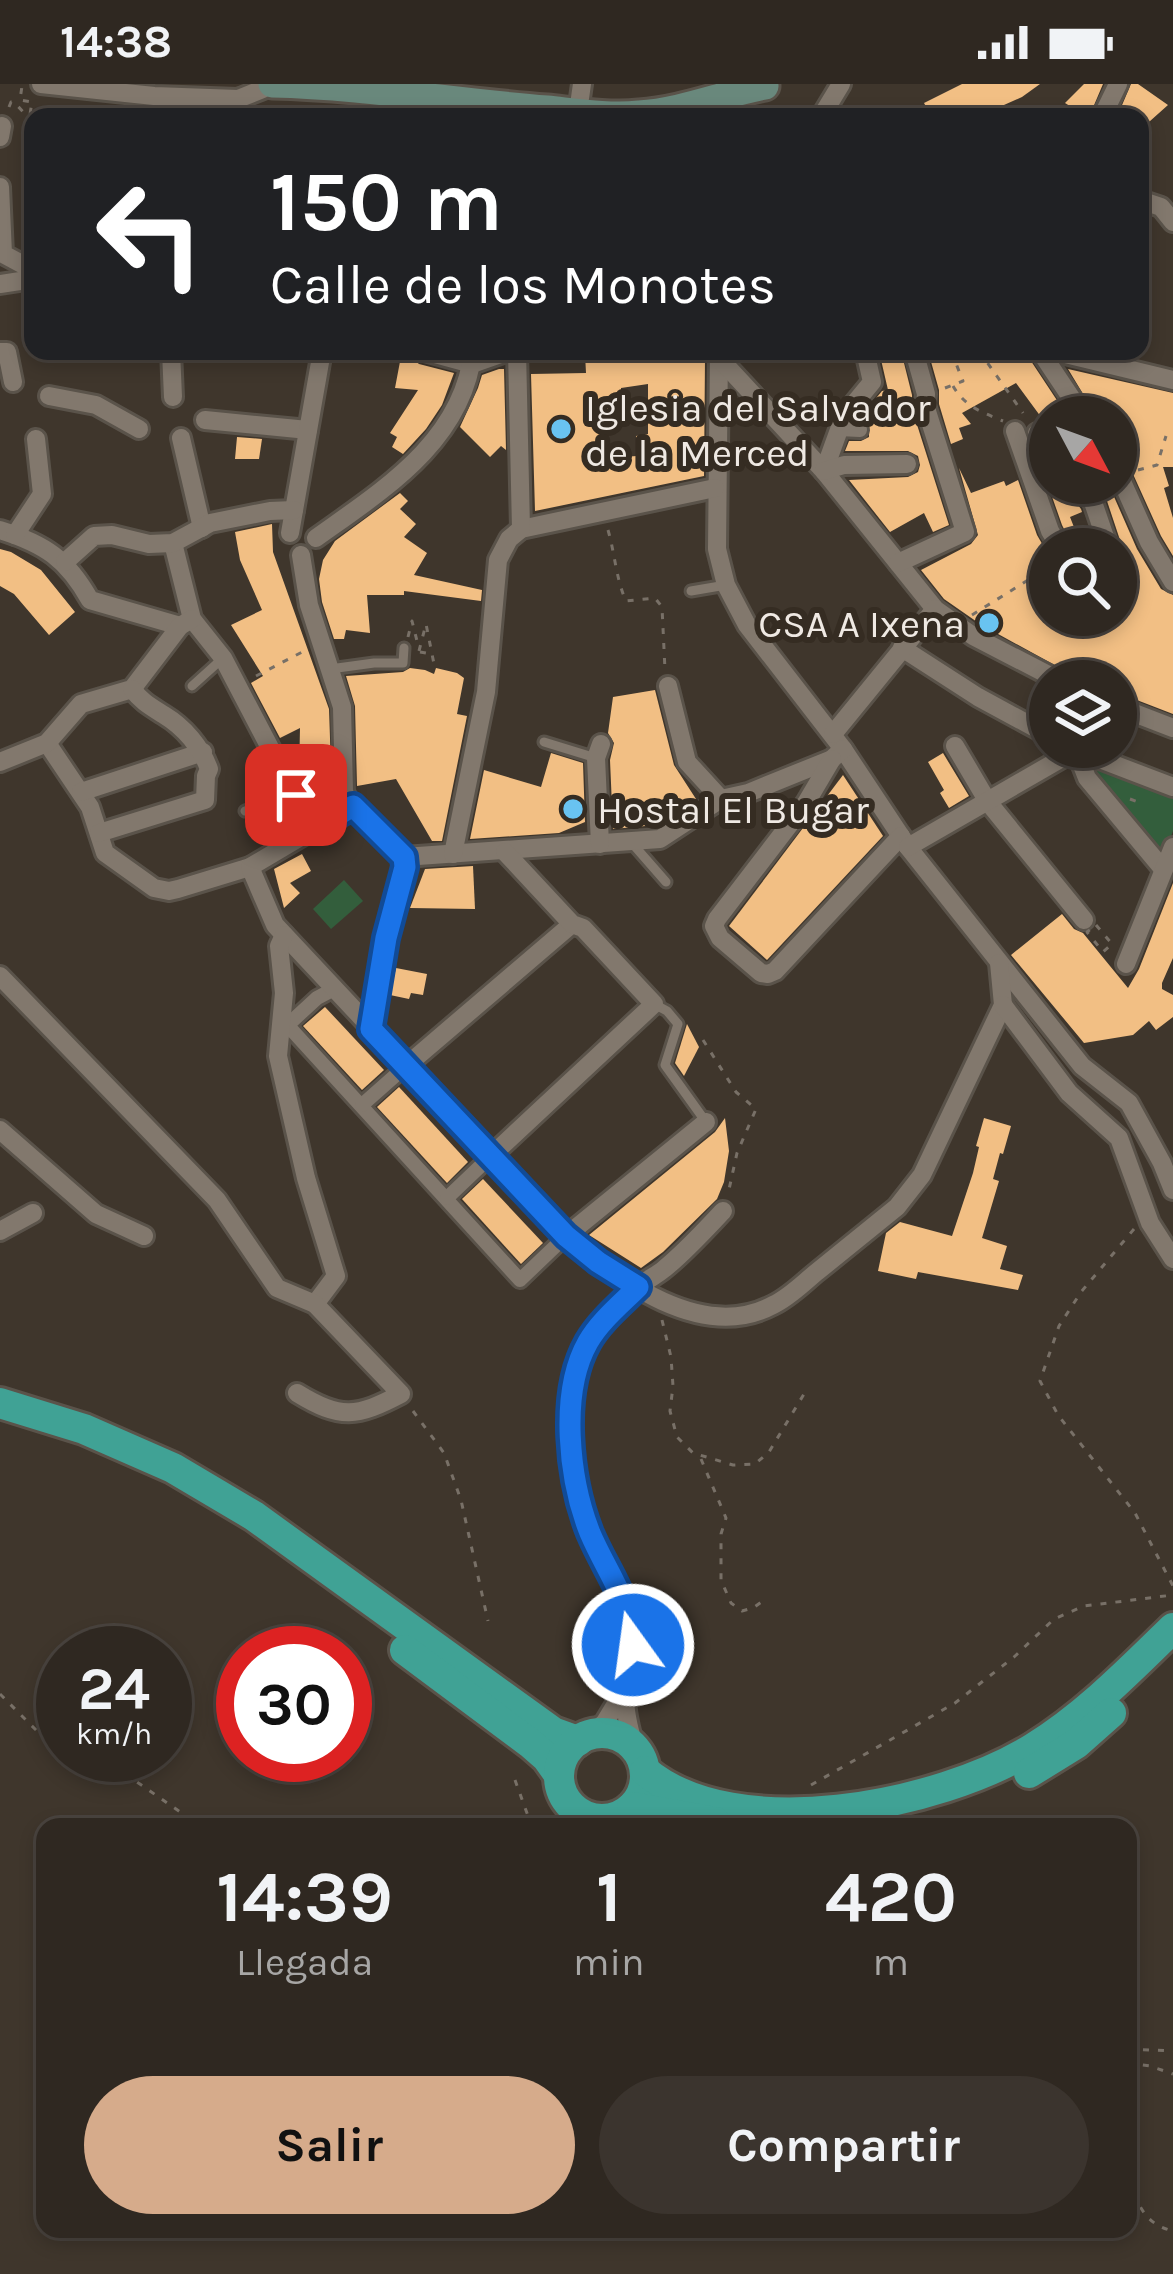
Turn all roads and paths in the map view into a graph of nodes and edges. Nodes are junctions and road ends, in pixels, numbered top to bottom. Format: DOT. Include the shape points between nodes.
graph roads {
  1 [pos="22,84"];
  2 [pos="41,84"];
  3 [pos="335,85"];
  4 [pos="759,86"];
  5 [pos="256,88"];
  6 [pos="154,96"];
  7 [pos="580,98"];
  8 [pos="31,108"];
  9 [pos="153,108"];
  10 [pos="478,108"];
  11 [pos="516,108"];
  12 [pos="612,108"];
  13 [pos="684,108"];
  14 [pos="24,113"];
  15 [pos="1,131"];
  16 [pos="0,187"];
  17 [pos="1149,203"];
  18 [pos="1173,223"];
  19 [pos="24,269"];
  20 [pos="0,352"];
  21 [pos="171,360"];
  22 [pos="320,360"];
  23 [pos="471,360"];
  24 [pos="513,360"];
  25 [pos="719,360"];
  26 [pos="724,360"];
  27 [pos="867,360"];
  28 [pos="916,360"];
  29 [pos="955,360"];
  30 [pos="985,360"];
  31 [pos="1058,360"];
  32 [pos="1079,360"];
  33 [pos="1173,380"];
  34 [pos="6,387"];
  35 [pos="49,396"];
  36 [pos="1075,396"];
  37 [pos="173,397"];
  38 [pos="205,420"];
  39 [pos="139,429"];
  40 [pos="839,429"];
  41 [pos="308,430"];
  42 [pos="860,430"];
  43 [pos="1029,432"];
  44 [pos="1166,436"];
  45 [pos="181,438"];
  46 [pos="36,439"];
  47 [pos="907,464"];
  48 [pos="1137,469"];
  49 [pos="824,470"];
  50 [pos="716,488"];
  51 [pos="1132,504"];
  52 [pos="294,510"];
  53 [pos="603,511"];
  54 [pos="202,528"];
  55 [pos="520,530"];
  56 [pos="7,532"];
  57 [pos="290,533"];
  58 [pos="316,538"];
  59 [pos="1149,542"];
  60 [pos="173,543"];
  61 [pos="1137,545"];
  62 [pos="302,555"];
  63 [pos="65,562"];
  64 [pos="898,563"];
  65 [pos="1029,580"];
  66 [pos="1173,582"];
  67 [pos="726,585"];
  68 [pos="691,591"];
  69 [pos="935,609"];
  70 [pos="186,622"];
  71 [pos="956,626"];
  72 [pos="322,644"];
  73 [pos="404,648"];
  74 [pos="902,648"];
  75 [pos="223,658"];
  76 [pos="434,664"];
  77 [pos="1029,665"];
  78 [pos="330,669"];
  79 [pos="192,686"];
  80 [pos="668,686"];
  81 [pos="240,688"];
  82 [pos="132,689"];
  83 [pos="1137,714"];
  84 [pos="1029,725"];
  85 [pos="1173,728"];
  86 [pos="47,742"];
  87 [pos="544,742"];
  88 [pos="955,746"];
  89 [pos="836,748"];
  90 [pos="599,751"];
  91 [pos="203,752"];
  92 [pos="0,762"];
  93 [pos="1043,768"];
  94 [pos="1082,768"];
  95 [pos="1123,768"];
  96 [pos="1173,787"];
  97 [pos="1146,790"];
  98 [pos="80,792"];
  99 [pos="296,795"];
  100 [pos="721,799"];
  101 [pos="1134,800"];
  102 [pos="988,802"];
  103 [pos="353,806"];
  104 [pos="245,811"];
  105 [pos="313,830"];
  106 [pos="99,832"];
  107 [pos="904,841"];
  108 [pos="631,842"];
  109 [pos="600,844"];
  110 [pos="1173,847"];
  111 [pos="505,852"];
  112 [pos="453,854"];
  113 [pos="404,857"];
  114 [pos="250,867"];
  115 [pos="1163,869"];
  116 [pos="665,882"];
  117 [pos="572,924"];
  118 [pos="284,935"];
  119 [pos="1097,935"];
  120 [pos="1000,963"];
  121 [pos="1126,964"];
  122 [pos="0,976"];
  123 [pos="334,989"];
  124 [pos="654,1004"];
  125 [pos="1003,1005"];
  126 [pos="371,1029"];
  127 [pos="703,1040"];
  128 [pos="406,1066"];
  129 [pos="362,1105"];
  130 [pos="706,1122"];
  131 [pos="0,1130"];
  132 [pos="490,1156"];
  133 [pos="1173,1190"];
  134 [pos="447,1198"];
  135 [pos="724,1211"];
  136 [pos="33,1213"];
  137 [pos="1147,1214"];
  138 [pos="0,1231"];
  139 [pos="144,1236"];
  140 [pos="566,1236"];
  141 [pos="1173,1259"];
  142 [pos="638,1287"];
  143 [pos="667,1302"];
  144 [pos="315,1304"];
  145 [pos="297,1393"];
  146 [pos="401,1394"];
  147 [pos="804,1394"];
  148 [pos="0,1403"];
  149 [pos="0,1424"];
  150 [pos="699,1455"];
  151 [pos="1173,1586"];
  152 [pos="1173,1595"];
  153 [pos="764,1600"];
  154 [pos="488,1621"];
  155 [pos="1173,1628"];
  156 [pos="1173,1654"];
  157 [pos="625,1689"];
  158 [pos="1124,1689"];
  159 [pos="0,1694"];
  160 [pos="36,1730"];
  161 [pos="585,1737"];
  162 [pos="639,1758"];
  163 [pos="559,1775"];
  164 [pos="515,1780"];
  165 [pos="137,1782"];
  166 [pos="796,1794"];
  167 [pos="632,1807"];
  168 [pos="189,1818"];
  169 [pos="529,1818"];
  170 [pos="592,1818"];
  171 [pos="610,1818"];
  172 [pos="692,1818"];
  173 [pos="913,1818"];
  174 [pos="1137,2049"];
  175 [pos="1173,2050"];
  176 [pos="1137,2064"];
  177 [pos="1173,2074"];
  178 [pos="1137,2202"];
  179 [pos="1173,2231"];
  1 -- 8 [label="path" via="20,100"];
  2 -- 6 [label="street"];
  3 -- 5 [label="main road"];
  3 -- 10 [label="main road"];
  4 -- 13 [label="main road"];
  5 -- 6 [label="street"];
  6 -- 9 [label="street"];
  7 -- 11 [label="main road"];
  7 -- 12 [label="main road"];
  14 -- 15 [label="path" via="10,102"];
  16 -- 19 [label="street" via="3,254"];
  17 -- 18 [label="street"];
  20 -- 34 [label="street" via="7,352"];
  21 -- 37 [label="street"];
  22 -- 41 [label="street"];
  23 -- 58 [label="street" via="456,405 418,460"];
  24 -- 55 [label="street"];
  25 -- 50 [label="street"];
  26 -- 49 [label="street"];
  27 -- 40 [label="street" via="872,382"];
  28 -- 64 [label="street" via="965,532"];
  29 -- 43 [label="path" via="963,381 952,386 961,400"];
  30 -- 43 [label="path"];
  31 -- 36 [label="street"];
  32 -- 33 [label="street"];
  35 -- 39 [label="street" via="96,405"];
  38 -- 41 [label="street"];
  40 -- 42 [label="street"];
  40 -- 49 [label="street"];
  41 -- 52 [label="street"];
  44 -- 48 [label="path" via="1157,465"];
  45 -- 54 [label="street"];
  46 -- 56 [label="street" via="42,494"];
  47 -- 49 [label="street"];
  49 -- 64 [label="street"];
  50 -- 53 [label="street"];
  50 -- 67 [label="street"];
  51 -- 59 [label="street"];
  52 -- 54 [label="street"];
  52 -- 57 [label="street"];
  53 -- 55 [label="street"];
  53 -- 80 [label="path" via="626,601 655,598 662,608"];
  54 -- 60 [label="street"];
  55 -- 112 [label="street" via="498,560 486,692"];
  56 -- 63 [label="street"];
  57 -- 58 [label="street" via="303,527"];
  57 -- 62 [label="street" via="289,547"];
  58 -- 62 [label="street"];
  59 -- 61 [label="street"];
  59 -- 66 [label="street"];
  60 -- 63 [label="street" via="94,536"];
  60 -- 70 [label="street"];
  62 -- 72 [label="street"];
  63 -- 70 [label="street" via="90,600"];
  64 -- 69 [label="street"];
  65 -- 71 [label="path"];
  67 -- 68 [label="lane"];
  67 -- 89 [label="street"];
  69 -- 71 [label="street"];
  69 -- 74 [label="street"];
  70 -- 75 [label="street"];
  70 -- 82 [label="street"];
  71 -- 77 [label="street"];
  72 -- 78 [label="street"];
  72 -- 81 [label="path"];
  73 -- 76 [label="path" via="412,621 419,652 427,624"];
  73 -- 78 [label="lane" via="403,664"];
  74 -- 84 [label="street"];
  74 -- 89 [label="street"];
  75 -- 79 [label="lane"];
  75 -- 81 [label="street"];
  78 -- 103 [label="street"];
  80 -- 100 [label="street" via="687,762"];
  81 -- 99 [label="street"];
  82 -- 86 [label="street" via="81,704"];
  82 -- 91 [label="street"];
  83 -- 85 [label="street"];
  86 -- 92 [label="street"];
  86 -- 98 [label="street"];
  87 -- 90 [label="lane"];
  88 -- 102 [label="street"];
  89 -- 100 [label="street"];
  89 -- 107 [label="street"];
  89 -- 107 [label="street" via="813,793 717,919 720,938 761,973 775,971"];
  90 -- 109 [label="street"];
  91 -- 98 [label="street"];
  91 -- 106 [label="street" via="206,800"];
  93 -- 102 [label="street"];
  94 -- 115 [label="street"];
  95 -- 96 [label="street"];
  97 -- 101 [label="path" via="1141,802"];
  98 -- 106 [label="street"];
  99 -- 104 [label="lane"];
  99 -- 105 [label="street"];
  100 -- 108 [label="street" via="660,839"];
  102 -- 107 [label="street"];
  102 -- 119 [label="street"];
  103 -- 105 [label="street"];
  103 -- 113 [label="street"];
  105 -- 114 [label="street"];
  106 -- 114 [label="street" via="111,859 162,890"];
  107 -- 120 [label="street"];
  108 -- 109 [label="street"];
  108 -- 116 [label="lane"];
  109 -- 111 [label="street"];
  110 -- 115 [label="street"];
  111 -- 112 [label="street"];
  111 -- 117 [label="street"];
  112 -- 113 [label="street"];
  113 -- 126 [label="street"];
  114 -- 118 [label="street"];
  115 -- 121 [label="street"];
  117 -- 124 [label="street"];
  117 -- 128 [label="street"];
  118 -- 123 [label="street"];
  118 -- 144 [label="street" via="278,1056 336,1276"];
  119 -- 119 [label="path" via="1102,952 1112,944"];
  120 -- 125 [label="street"];
  120 -- 133 [label="street" via="1082,1066 1129,1103"];
  122 -- 144 [label="street" via="217,1200 277,1288"];
  123 -- 126 [label="street"];
  123 -- 129 [label="street" via="290,1028"];
  124 -- 130 [label="lane" via="678,1024 665,1065"];
  124 -- 132 [label="street"];
  125 -- 137 [label="street" via="1069,1093 1119,1138"];
  125 -- 143 [label="street" via="917,1184 897,1208 772,1306 716,1316"];
  126 -- 128 [label="street"];
  127 -- 135 [label="path" via="756,1109"];
  128 -- 129 [label="street"];
  128 -- 132 [label="street"];
  129 -- 134 [label="street"];
  130 -- 140 [label="street"];
  131 -- 139 [label="street" via="96,1214"];
  132 -- 134 [label="street"];
  132 -- 140 [label="street"];
  134 -- 140 [label="street" via="520,1280"];
  135 -- 142 [label="street"];
  136 -- 138 [label="street"];
  137 -- 141 [label="street"];
  137 -- 151 [label="path" via="1081,1292 1040,1381 1136,1513"];
  140 -- 142 [label="street"];
  142 -- 143 [label="street"];
  142 -- 157 [label="street" via="586,1346 571,1418 581,1507 631,1623"];
  143 -- 150 [label="path" via="660,1313 674,1386 670,1411 677,1438"];
  144 -- 146 [label="street"];
  145 -- 146 [label="street" via="323,1409 357,1414"];
  146 -- 154 [label="path" via="444,1453"];
  147 -- 150 [label="path" via="755,1464"];
  148 -- 161 [label="highway" via="173,1468 254,1516 553,1732"];
  149 -- 163 [label="highway" via="82,1449 245,1534 532,1744"];
  150 -- 153 [label="path" via="726,1518 721,1580 730,1603 742,1611"];
  152 -- 166 [label="path" via="1084,1606 1054,1619 955,1703"];
  155 -- 158 [label="highway"];
  156 -- 158 [label="highway"];
  157 -- 161 [label="street"];
  157 -- 162 [label="street"];
  158 -- 162 [label="highway" via="994,1769 901,1801 818,1811 730,1807 664,1785"];
  158 -- 173 [label="highway" via="1076,1744 1006,1785"];
  159 -- 160 [label="path"];
  161 -- 162 [label="highway" via="615,1735"];
  161 -- 163 [label="highway"];
  162 -- 167 [label="highway" via="640,1796"];
  163 -- 170 [label="highway" via="568,1802"];
  164 -- 169 [label="path"];
  165 -- 168 [label="path"];
  167 -- 171 [label="highway"];
  167 -- 172 [label="highway"];
  174 -- 175 [label="path"];
  176 -- 177 [label="path"];
  178 -- 179 [label="path" via="1143,2216"];
}
